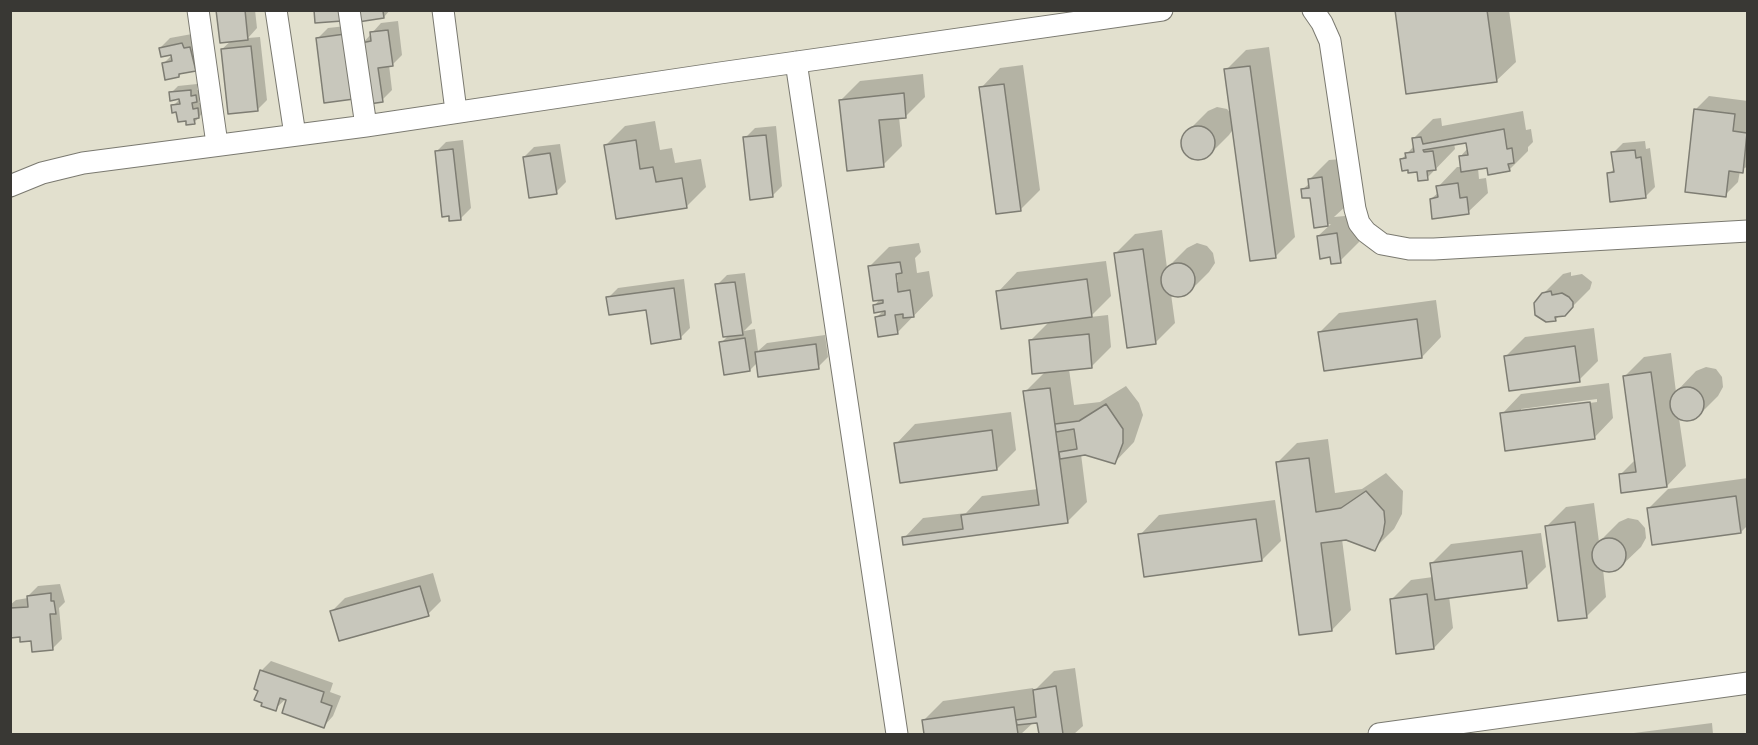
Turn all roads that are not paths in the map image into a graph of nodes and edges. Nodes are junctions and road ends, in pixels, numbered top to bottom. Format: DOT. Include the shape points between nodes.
graph roads {
  1 [pos="198,10"];
  2 [pos="276,10"];
  3 [pos="349,10"];
  4 [pos="443,10"];
  5 [pos="1162,10"];
  6 [pos="1313,10"];
  7 [pos="796,62"];
  8 [pos="456,111"];
  9 [pos="366,126"];
  10 [pos="295,135"];
  11 [pos="217,144"];
  12 [pos="10,186"];
  13 [pos="1748,231"];
  14 [pos="1748,683"];
  15 [pos="897,735"];
  16 [pos="1379,735"];
  1 -- 11 [label="street"];
  2 -- 10 [label="street"];
  3 -- 9 [label="street"];
  4 -- 8 [label="street"];
  5 -- 7 [label="street"];
  6 -- 13 [label="street" via="1330,41 1359,223 1382,244 1434,249"];
  7 -- 8 [label="street"];
  7 -- 15 [label="street"];
  8 -- 9 [label="street"];
  9 -- 10 [label="street"];
  10 -- 11 [label="street"];
  11 -- 12 [label="street" via="83,163"];
  14 -- 16 [label="street"];
}
